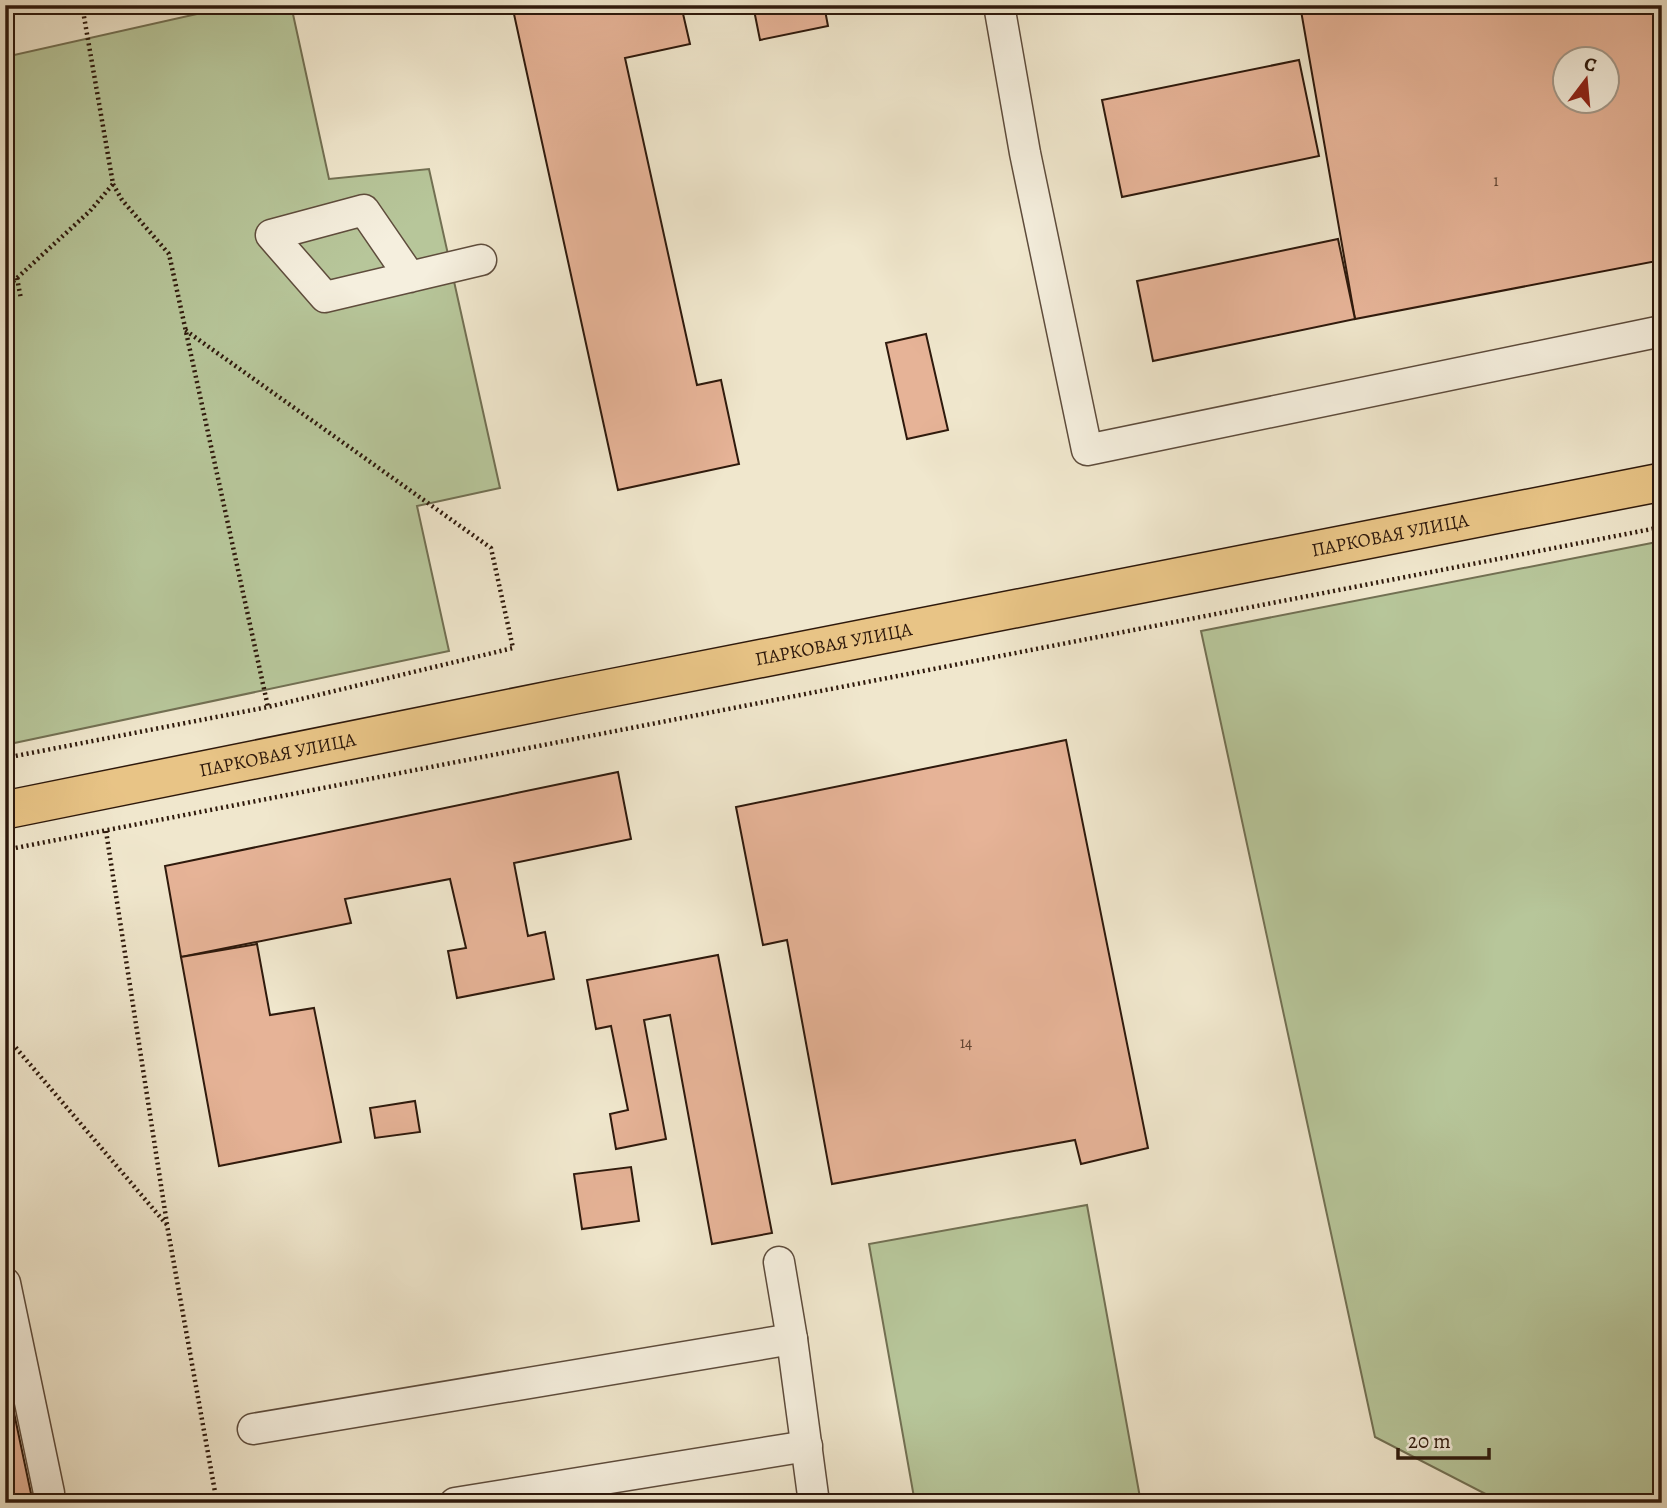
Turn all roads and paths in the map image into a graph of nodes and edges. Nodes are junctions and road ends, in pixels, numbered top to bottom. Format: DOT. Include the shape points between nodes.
graph roads {
  1 [pos="82,5"];
  2 [pos="999,5"];
  3 [pos="113,184"];
  4 [pos="481,261"];
  5 [pos="410,277"];
  6 [pos="17,278"];
  7 [pos="5,289"];
  8 [pos="21,299"];
  9 [pos="186,330"];
  10 [pos="1662,331"];
  11 [pos="1662,482"];
  12 [pos="1662,527"];
  13 [pos="268,707"];
  14 [pos="5,758"];
  15 [pos="5,810"];
  16 [pos="106,831"];
  17 [pos="5,850"];
  18 [pos="5,1035"];
  19 [pos="167,1225"];
  20 [pos="779,1262"];
  21 [pos="5,1283"];
  22 [pos="792,1339"];
  23 [pos="253,1429"];
  24 [pos="807,1446"];
  25 [pos="49,1493"];
  26 [pos="217,1503"];
  27 [pos="456,1503"];
  28 [pos="814,1503"];
  1 -- 3 [label="path"];
  2 -- 10 [label="lane" via="1087,450"];
  3 -- 6 [label="path"];
  3 -- 9 [label="path" via="169,254"];
  4 -- 5 [label="lane"];
  6 -- 7 [label="path"];
  6 -- 8 [label="path"];
  9 -- 13 [label="path"];
  9 -- 13 [label="path" via="491,548 497,573 513,648"];
  11 -- 15 [label="main road, ПАРКОВАЯ УЛИЦА"];
  12 -- 16 [label="path"];
  13 -- 14 [label="path"];
  16 -- 17 [label="path"];
  16 -- 19 [label="path"];
  18 -- 19 [label="path"];
  19 -- 26 [label="path"];
  20 -- 22 [label="lane"];
  21 -- 25 [label="lane"];
  22 -- 23 [label="lane"];
  22 -- 24 [label="lane"];
  24 -- 27 [label="lane"];
  24 -- 28 [label="lane"];
}
